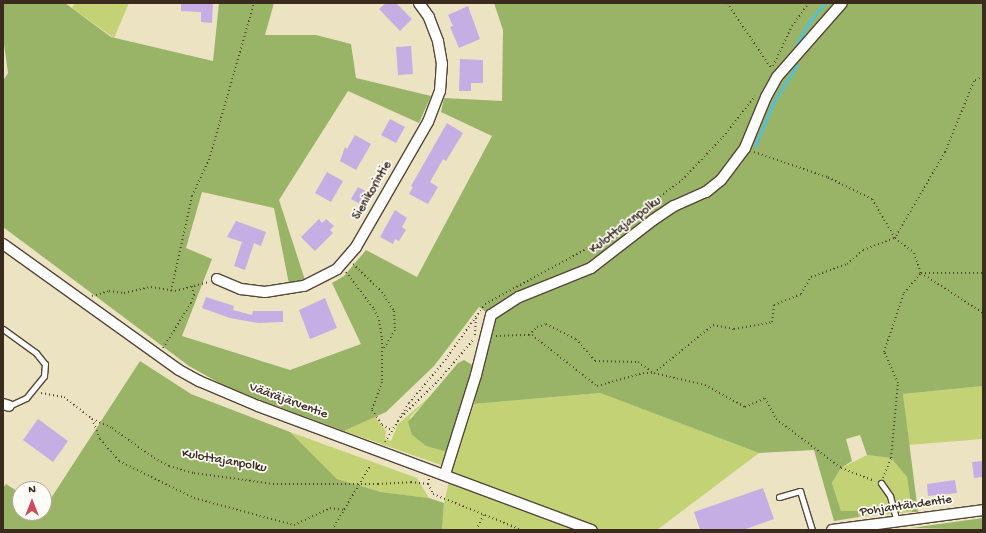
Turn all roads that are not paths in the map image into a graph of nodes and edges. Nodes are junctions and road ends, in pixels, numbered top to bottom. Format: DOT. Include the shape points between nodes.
graph roads {
  1 [pos="419,3"];
  2 [pos="842,3"];
  3 [pos="3,244"];
  4 [pos="217,279"];
  5 [pos="3,329"];
  6 [pos="6,405"];
  7 [pos="445,474"];
  8 [pos="881,483"];
  9 [pos="779,497"];
  10 [pos="983,510"];
  11 [pos="896,522"];
  12 [pos="592,530"];
  13 [pos="812,530"];
  14 [pos="832,530"];
  1 -- 4 [label="street, Sienikorintie" via="430,17 438,41 442,64 440,91 428,122 356,247 343,262 320,279 285,290 265,292 241,289"];
  2 -- 7 [label="street, Kulottajanpolku" via="772,73 766,97 745,148 726,174 706,192 664,212 591,268 506,303 491,315 482,334 476,375"];
  3 -- 7 [label="street, Vääräjärventie" via="199,382"];
  5 -- 6 [label="lane" via="36,353 45,364 44,376 26,398"];
  7 -- 12 [label="street, Vääräjärventie"];
  8 -- 11 [label="lane" via="890,496"];
  9 -- 13 [label="lane" via="800,490"];
  10 -- 11 [label="street, Pohjantähdentie"];
  11 -- 14 [label="street, Pohjantähdentie"];
}
